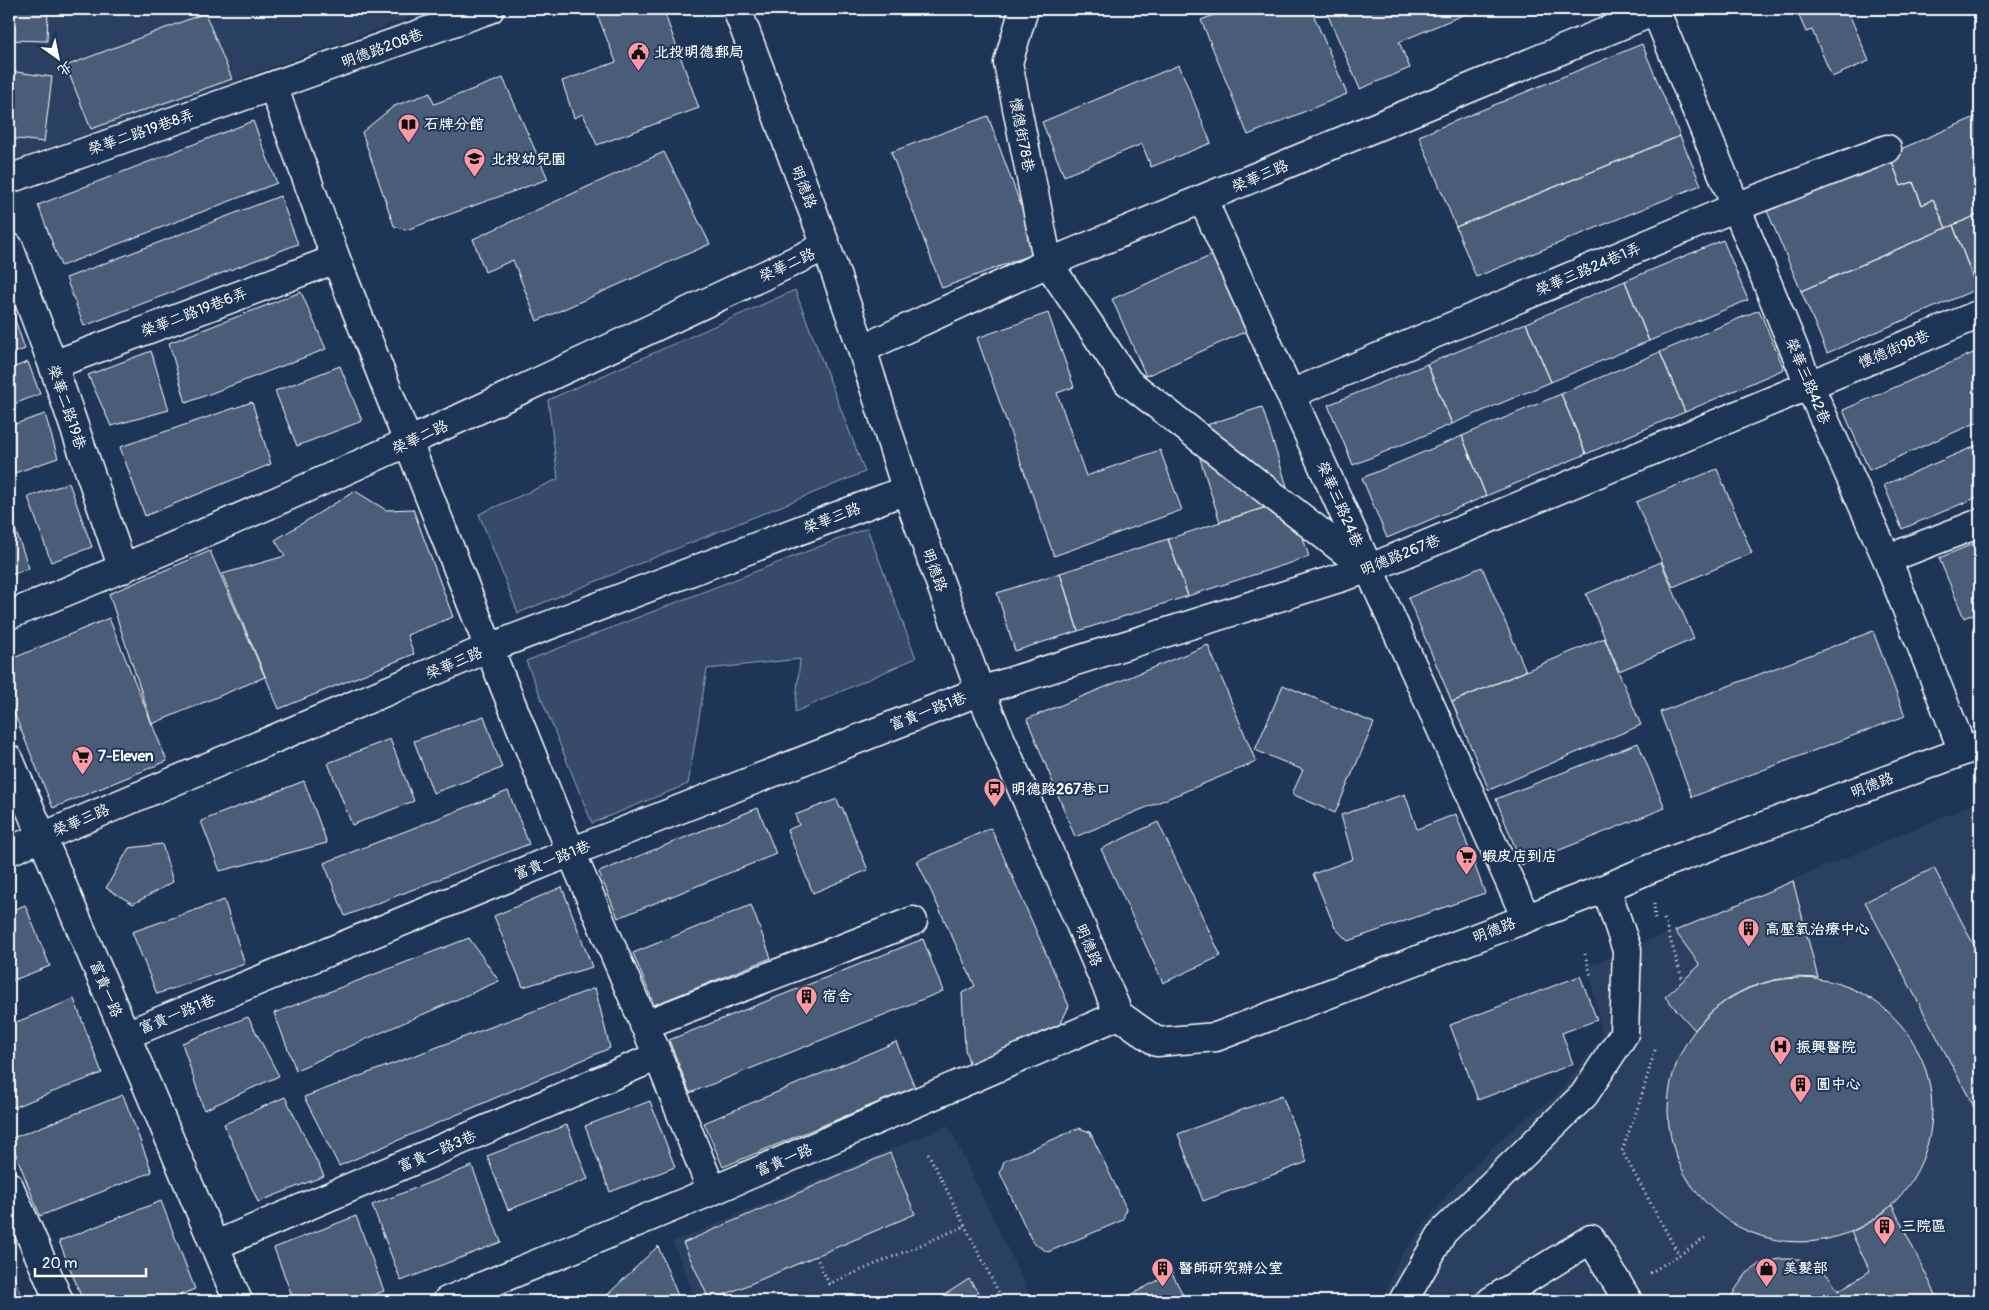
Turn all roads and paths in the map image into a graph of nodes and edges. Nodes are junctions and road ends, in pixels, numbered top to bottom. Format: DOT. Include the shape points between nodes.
graph roads {
  1 [pos="490,9"];
  2 [pos="737,9"];
  3 [pos="1024,9"];
  4 [pos="1657,9"];
  5 [pos="273,86"];
  6 [pos="1886,149"];
  7 [pos="9,179"];
  8 [pos="1203,200"];
  9 [pos="1736,207"];
  10 [pos="826,246"];
  11 [pos="9,247"];
  12 [pos="336,259"];
  13 [pos="1048,263"];
  14 [pos="1980,314"];
  15 [pos="862,349"];
  16 [pos="53,366"];
  17 [pos="1808,385"];
  18 [pos="1291,394"];
  19 [pos="408,442"];
  20 [pos="906,490"];
  21 [pos="1980,523"];
  22 [pos="1887,559"];
  23 [pos="123,569"];
  24 [pos="1368,569"];
  25 [pos="9,616"];
  26 [pos="489,648"];
  27 [pos="980,691"];
  28 [pos="1972,748"];
  29 [pos="9,759"];
  30 [pos="42,836"];
  31 [pos="9,851"];
  32 [pos="570,852"];
  33 [pos="1606,888"];
  34 [pos="1526,918"];
  35 [pos="1664,920"];
  36 [pos="913,921"];
  37 [pos="1683,981"];
  38 [pos="1119,1015"];
  39 [pos="644,1025"];
  40 [pos="126,1035"];
  41 [pos="1657,1045"];
  42 [pos="658,1056"];
  43 [pos="928,1153"];
  44 [pos="9,1186"];
  45 [pos="712,1191"];
  46 [pos="965,1226"];
  47 [pos="1705,1238"];
  48 [pos="216,1246"];
  49 [pos="1679,1255"];
  50 [pos="816,1256"];
  51 [pos="1647,1275"];
  52 [pos="59,1301"];
  53 [pos="238,1301"];
  54 [pos="447,1301"];
  55 [pos="1003,1301"];
  56 [pos="1403,1301"];
  57 [pos="1491,1301"];
  58 [pos="1628,1301"];
  1 -- 5 [label="street, 明德路208巷"];
  2 -- 10 [label="street, 明德路"];
  3 -- 13 [label="street, 懷德街78巷" via="1008,64"];
  4 -- 8 [label="street, 榮華三路"];
  4 -- 9 [label="street, 榮華三路42巷"];
  5 -- 7 [label="street, 榮華二路19巷8弄"];
  5 -- 12 [label="street"];
  6 -- 9 [label="street, 榮華三路24巷1弄"];
  8 -- 13 [label="street, 榮華三路"];
  8 -- 18 [label="street, 榮華三路24巷"];
  9 -- 17 [label="street, 榮華三路42巷"];
  9 -- 18 [label="street, 榮華三路24巷1弄"];
  10 -- 15 [label="street, 明德路"];
  10 -- 19 [label="street, 榮華二路"];
  11 -- 16 [label="street, 榮華二路19巷"];
  12 -- 16 [label="street, 榮華二路19巷6弄"];
  12 -- 19 [label="street"];
  13 -- 15 [label="street, 榮華三路"];
  13 -- 24 [label="street" via="1128,382"];
  14 -- 17 [label="street, 懷德街98巷"];
  15 -- 20 [label="street, 明德路"];
  16 -- 23 [label="street, 榮華二路19巷"];
  17 -- 22 [label="street, 榮華三路42巷"];
  17 -- 24 [label="street, 明德路267巷"];
  18 -- 24 [label="street, 榮華三路24巷"];
  19 -- 23 [label="street, 榮華二路"];
  19 -- 26 [label="street"];
  20 -- 26 [label="street, 榮華三路"];
  20 -- 27 [label="street, 明德路"];
  21 -- 22 [label="street"];
  22 -- 28 [label="street, 榮華三路42巷"];
  23 -- 25 [label="street, 榮華二路"];
  24 -- 27 [label="street, 明德路267巷"];
  24 -- 34 [label="street, 榮華三路24巷"];
  26 -- 30 [label="street, 榮華三路"];
  26 -- 32 [label="street"];
  27 -- 32 [label="street, 富貴一路1巷"];
  27 -- 38 [label="street, 明德路"];
  28 -- 33 [label="street, 明德路"];
  29 -- 30 [label="street, 富貴一路"];
  30 -- 31 [label="street, 榮華三路"];
  30 -- 40 [label="street, 富貴一路"];
  32 -- 39 [label="street"];
  32 -- 40 [label="street, 富貴一路1巷"];
  33 -- 34 [label="street, 明德路"];
  33 -- 56 [label="street" via="1627,950 1624,1034 1584,1095 1442,1232"];
  34 -- 38 [label="street, 明德路" via="1216,1037 1156,1042"];
  35 -- 37 [label="path"];
  36 -- 39 [label="street"];
  38 -- 45 [label="street, 富貴一路"];
  39 -- 42 [label="street"];
  40 -- 48 [label="street, 富貴一路"];
  41 -- 49 [label="path" via="1622,1151"];
  42 -- 45 [label="street"];
  42 -- 48 [label="street, 富貴一路3巷"];
  43 -- 46 [label="path"];
  44 -- 52 [label="street"];
  45 -- 54 [label="street, 富貴一路"];
  46 -- 50 [label="path" via="829,1284"];
  46 -- 55 [label="path"];
  47 -- 49 [label="path"];
  48 -- 53 [label="street, 富貴一路"];
  49 -- 51 [label="path"];
  57 -- 58 [label="street" via="1591,1239"];
}
